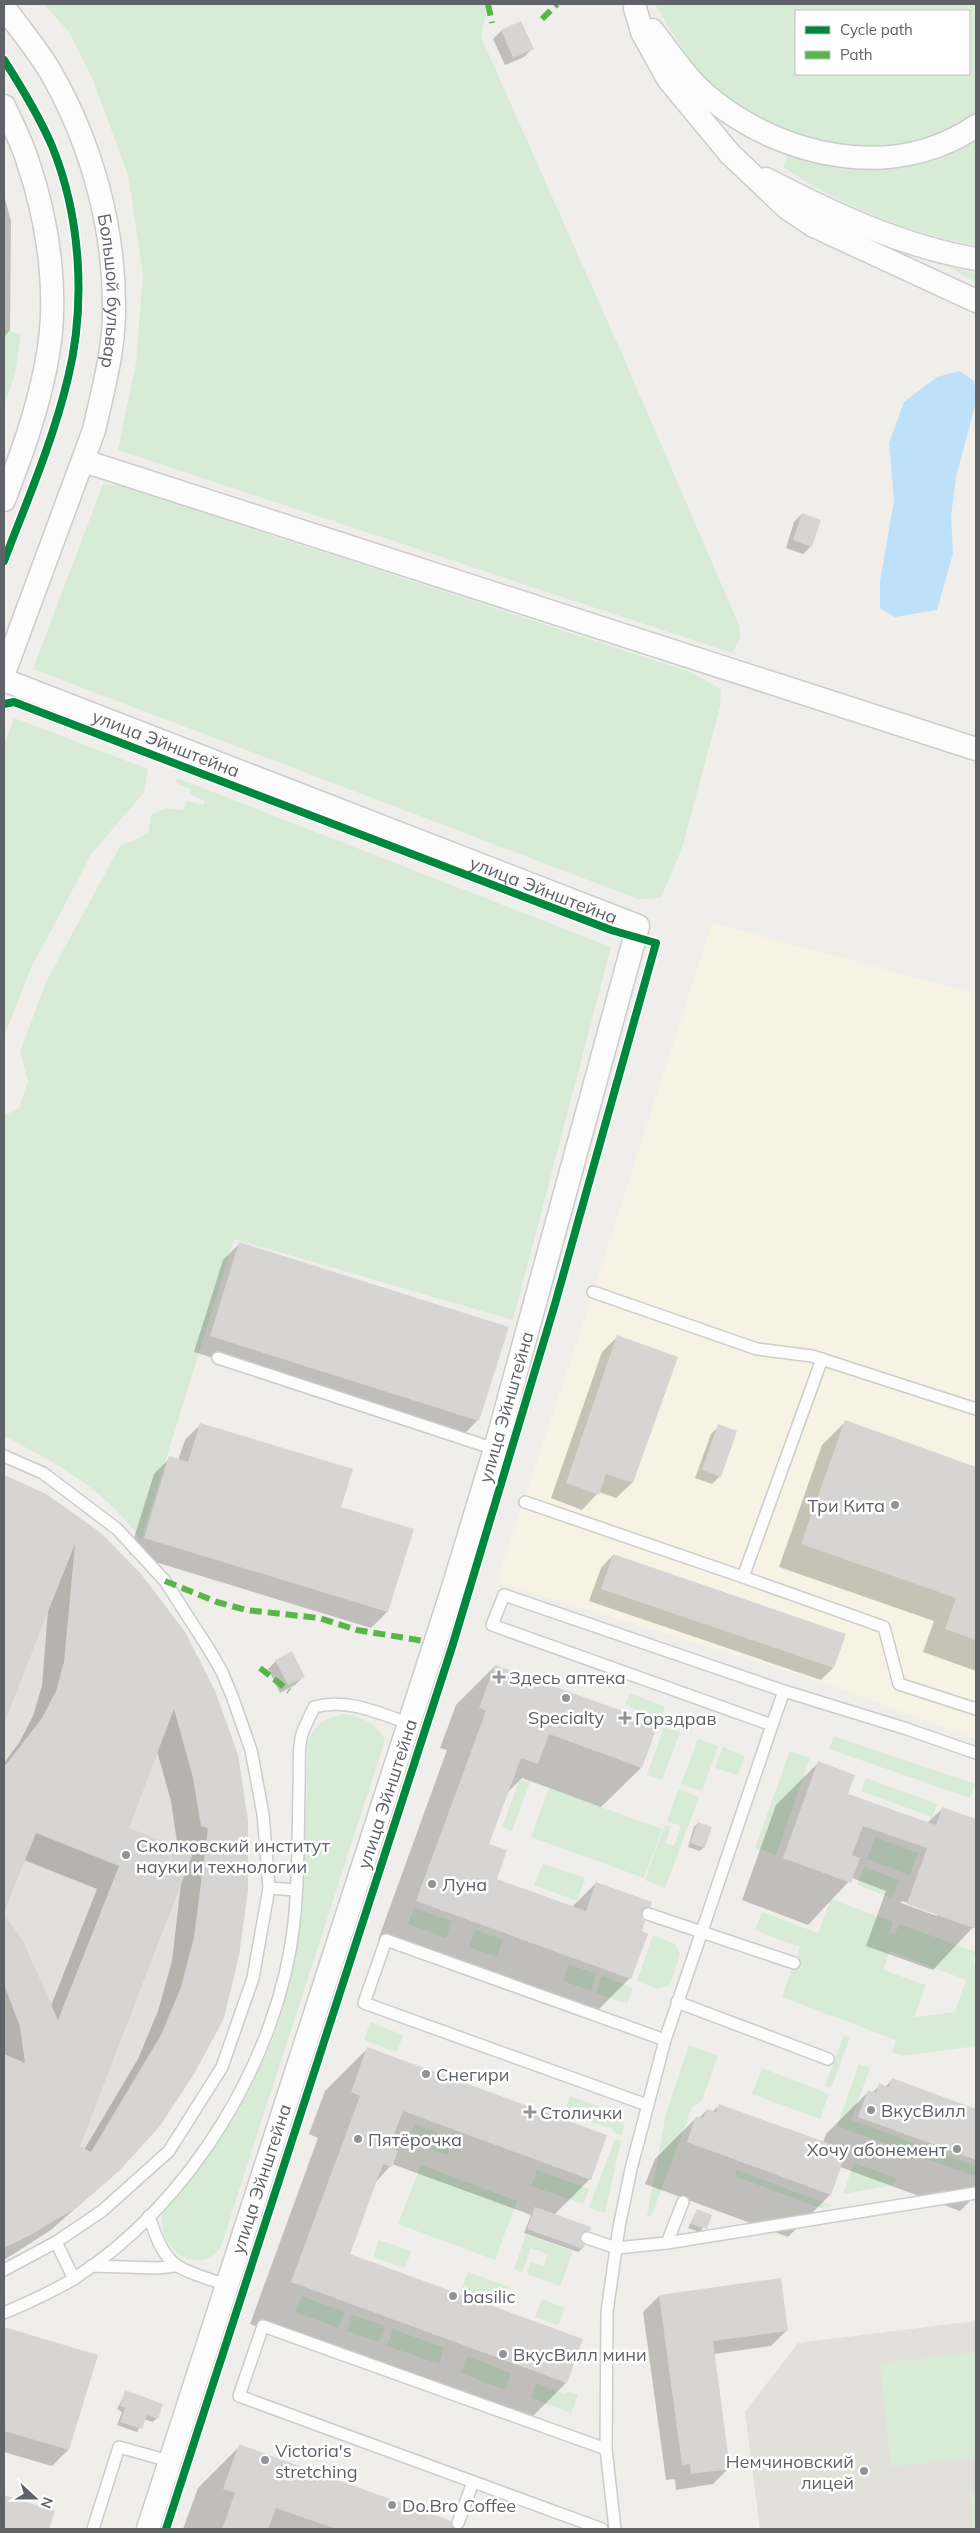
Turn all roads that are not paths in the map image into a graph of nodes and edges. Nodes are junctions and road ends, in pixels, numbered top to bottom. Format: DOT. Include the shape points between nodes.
graph roads {
  1 [pos="633,6"];
  2 [pos="4,7"];
  3 [pos="4,106"];
  4 [pos="976,126"];
  5 [pos="748,169"];
  6 [pos="976,260"];
  7 [pos="976,301"];
  8 [pos="84,461"];
  9 [pos="4,500"];
  10 [pos="4,673"];
  11 [pos="4,680"];
  12 [pos="976,749"];
  13 [pos="593,1292"];
  14 [pos="218,1358"];
  15 [pos="822,1359"];
  16 [pos="976,1409"];
  17 [pos="495,1449"];
  18 [pos="4,1456"];
  19 [pos="525,1502"];
  20 [pos="743,1577"];
  21 [pos="784,1690"];
  22 [pos="976,1709"];
  23 [pos="410,1724"];
  24 [pos="772,1725"];
  25 [pos="976,1754"];
  26 [pos="269,1888"];
  27 [pos="295,1890"];
  28 [pos="648,1914"];
  29 [pos="702,1931"];
  30 [pos="794,1963"];
  31 [pos="678,2002"];
  32 [pos="665,2040"];
  33 [pos="828,2058"];
  34 [pos="647,2104"];
  35 [pos="976,2193"];
  36 [pos="683,2202"];
  37 [pos="149,2216"];
  38 [pos="588,2238"];
  39 [pos="56,2242"];
  40 [pos="668,2244"];
  41 [pos="616,2248"];
  42 [pos="91,2266"];
  43 [pos="175,2266"];
  44 [pos="4,2270"];
  45 [pos="74,2279"];
  46 [pos="226,2285"];
  47 [pos="4,2313"];
  48 [pos="606,2449"];
  49 [pos="169,2461"];
  50 [pos="474,2482"];
  51 [pos="458,2523"];
  52 [pos="93,2529"];
  53 [pos="148,2529"];
  54 [pos="602,2529"];
  55 [pos="615,2529"];
  1 -- 4 [label="street" via="688,77 711,99 767,135 802,148 860,159 897,156 932,148 966,134"];
  1 -- 5 [label="street" via="642,32 668,79 730,154"];
  2 -- 8 [label="street, Большой бульвар" via="50,70 76,122 106,220 114,316 102,394"];
  3 -- 9 [label="street" via="27,157 43,217 50,274 51,322 47,364 36,407"];
  5 -- 6 [label="street" via="881,234 936,252"];
  5 -- 7 [label="street" via="787,208 814,226"];
  8 -- 10 [label="street, Большой бульвар"];
  8 -- 12 [label="street"];
  11 -- 17 [label="street, улица Эйнштейна" via="638,926"];
  13 -- 15 [label="lane" via="757,1349"];
  14 -- 17 [label="lane"];
  15 -- 16 [label="lane"];
  15 -- 20 [label="lane"];
  17 -- 23 [label="street, улица Эйнштейна"];
  18 -- 26 [label="lane" via="43,1473 117,1530 165,1581 210,1651 229,1688 251,1750 263,1814"];
  19 -- 20 [label="lane"];
  20 -- 22 [label="lane" via="884,1627 899,1684"];
  21 -- 24 [label="lane"];
  21 -- 24 [label="lane" via="504,1595 492,1625"];
  21 -- 25 [label="lane"];
  23 -- 27 [label="lane" via="338,1703 314,1707 301,1737"];
  23 -- 46 [label="street, улица Эйнштейна"];
  24 -- 29 [label="lane"];
  26 -- 27 [label="lane"];
  26 -- 39 [label="lane" via="253,1978 222,2067 169,2151 102,2211"];
  27 -- 37 [label="lane" via="294,1922 286,1969 262,2047 222,2124 197,2160"];
  28 -- 29 [label="lane"];
  29 -- 30 [label="lane"];
  29 -- 31 [label="lane"];
  31 -- 32 [label="lane"];
  31 -- 33 [label="lane"];
  32 -- 34 [label="lane"];
  32 -- 34 [label="lane" via="386,1940 364,2003"];
  34 -- 41 [label="lane"];
  35 -- 40 [label="lane"];
  36 -- 40 [label="lane"];
  37 -- 42 [label="lane" via="124,2241"];
  37 -- 43 [label="lane" via="158,2242"];
  38 -- 41 [label="lane"];
  39 -- 44 [label="lane"];
  39 -- 45 [label="lane"];
  40 -- 41 [label="lane"];
  41 -- 48 [label="lane" via="607,2312"];
  42 -- 43 [label="lane"];
  42 -- 45 [label="lane"];
  43 -- 46 [label="lane"];
  45 -- 47 [label="lane"];
  46 -- 49 [label="street, улица Эйнштейна"];
  48 -- 50 [label="lane" via="263,2326 239,2396"];
  48 -- 55 [label="lane"];
  49 -- 52 [label="lane" via="119,2447"];
  49 -- 53 [label="street, улица Эйнштейна"];
  50 -- 51 [label="lane"];
  50 -- 54 [label="lane"];
}
